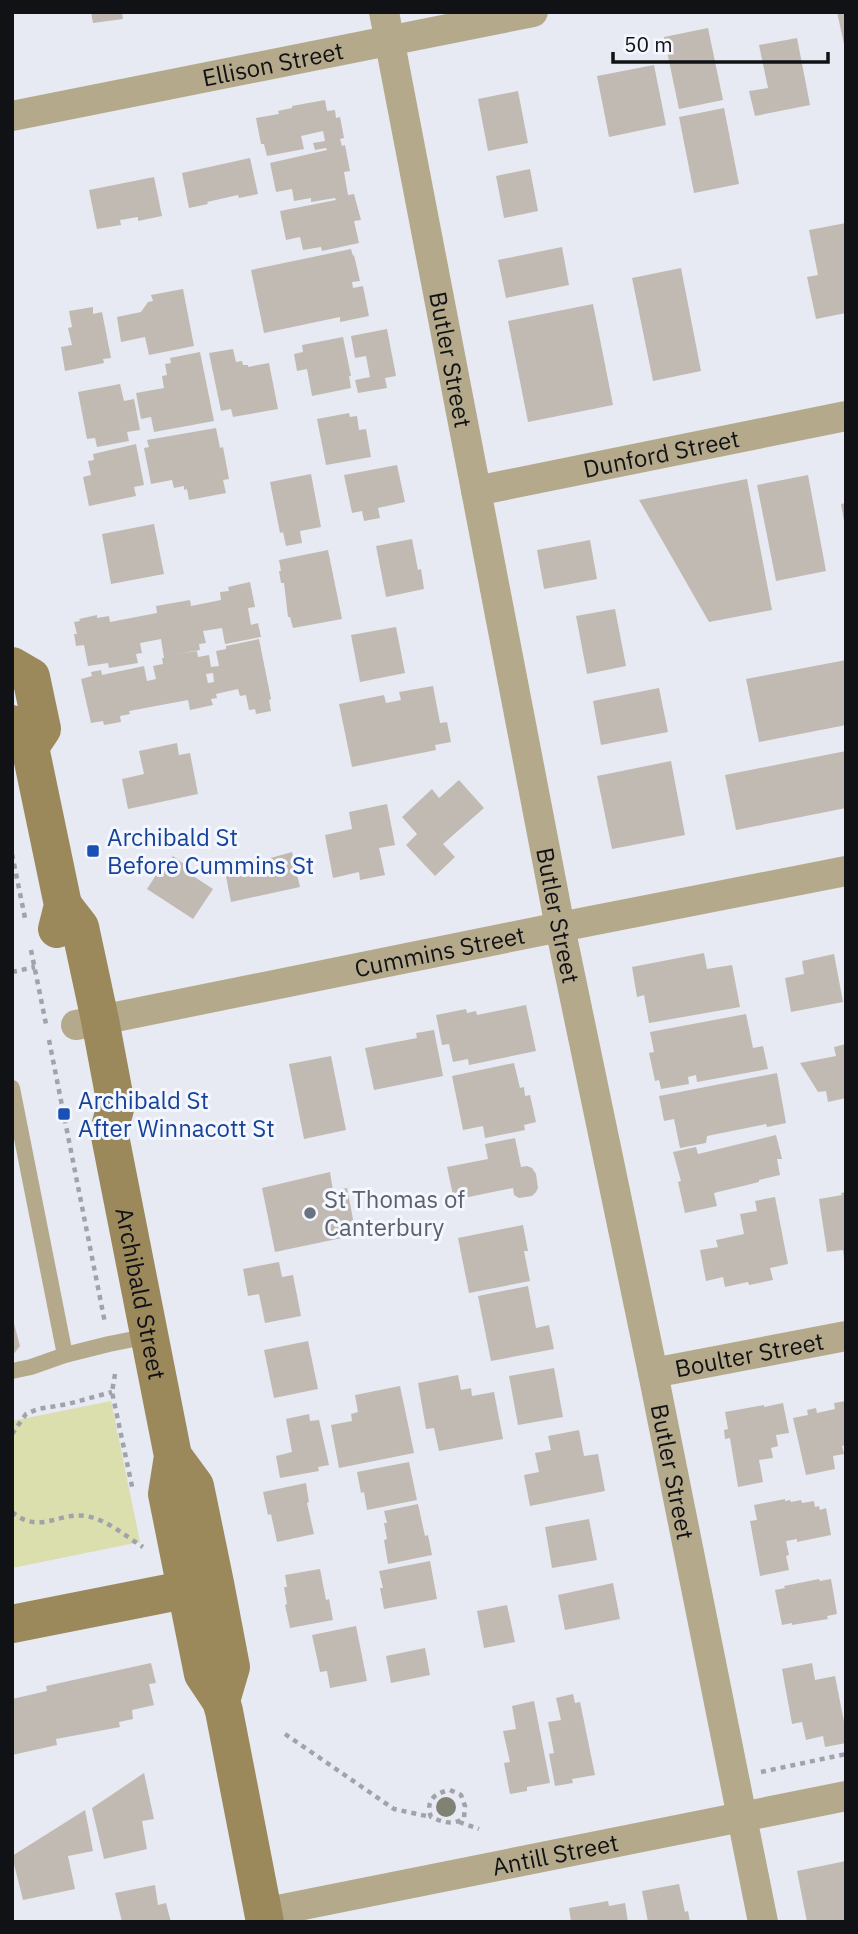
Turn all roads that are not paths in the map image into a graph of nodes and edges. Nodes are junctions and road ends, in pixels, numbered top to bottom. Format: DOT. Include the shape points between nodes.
graph roads {
  1 [pos="533,12"];
  2 [pos="386,27"];
  3 [pos="12,116"];
  4 [pos="846,416"];
  5 [pos="476,491"];
  6 [pos="12,666"];
  7 [pos="21,735"];
  8 [pos="846,871"];
  9 [pos="560,926"];
  10 [pos="88,1023"];
  11 [pos="13,1096"];
  12 [pos="149,1336"];
  13 [pos="846,1336"];
  14 [pos="65,1356"];
  15 [pos="12,1371"];
  16 [pos="653,1373"];
  17 [pos="201,1586"];
  18 [pos="12,1625"];
  19 [pos="846,1796"];
  20 [pos="740,1817"];
  21 [pos="264,1917"];
  22 [pos="763,1922"];
  1 -- 2 [label="street, Ellison Street"];
  2 -- 3 [label="street, Ellison Street"];
  2 -- 5 [label="street, Butler Street"];
  4 -- 5 [label="street, Dunford Street"];
  5 -- 9 [label="street, Butler Street"];
  6 -- 7 [label="street, Archibald Street" via="31,677 42,730"];
  7 -- 10 [label="street, Archibald Street" via="63,905 56,932"];
  8 -- 9 [label="street, Cummins Street"];
  9 -- 10 [label="street, Cummins Street"];
  9 -- 16 [label="street, Butler Street"];
  10 -- 12 [label="street, Archibald Street" via="92,1111 109,1131"];
  11 -- 14 [label="lane"];
  12 -- 14 [label="lane"];
  12 -- 17 [label="street, Archibald Street" via="173,1455 167,1494"];
  13 -- 16 [label="street, Boulter Street"];
  14 -- 15 [label="lane"];
  16 -- 20 [label="street, Butler Street"];
  17 -- 18 [label="street"];
  17 -- 21 [label="street, Archibald Street" via="231,1667 221,1701"];
  19 -- 20 [label="street, Antill Street"];
  20 -- 21 [label="street, Antill Street"];
  20 -- 22 [label="street, Butler Street"];
}
